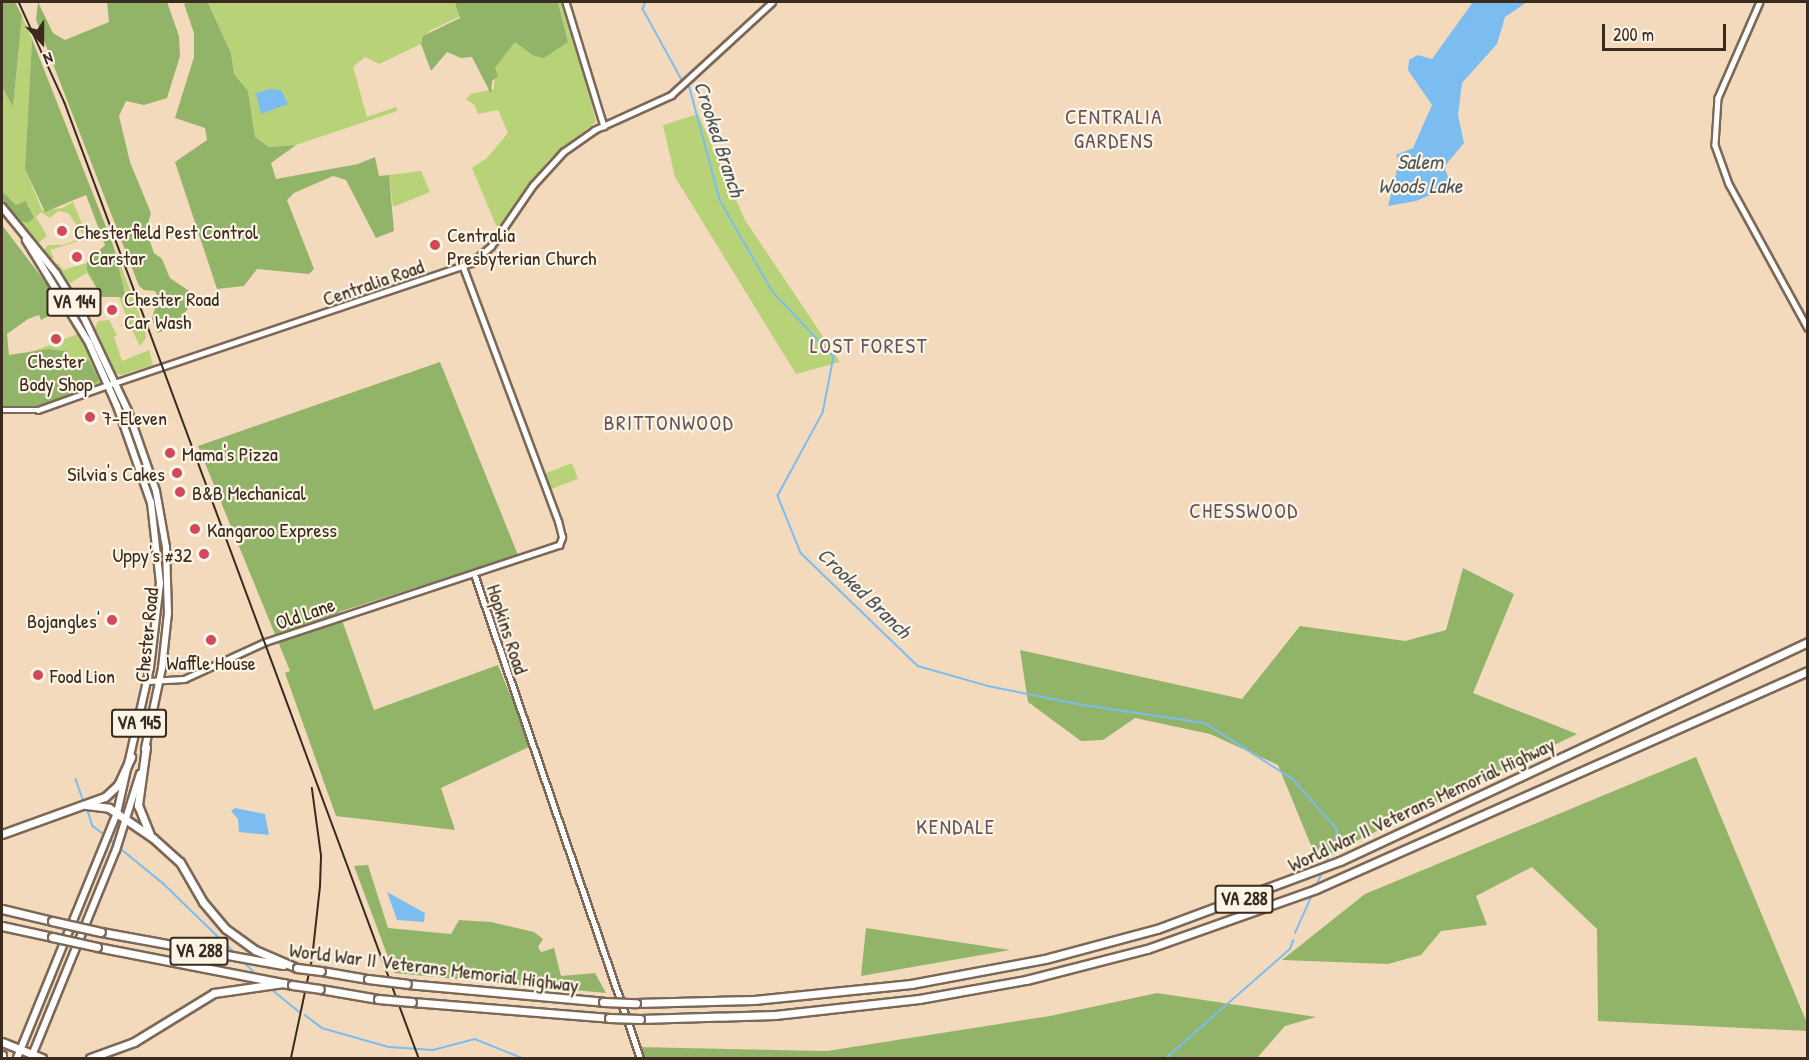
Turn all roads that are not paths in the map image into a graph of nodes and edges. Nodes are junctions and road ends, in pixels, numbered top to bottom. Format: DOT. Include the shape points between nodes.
graph roads {
  1 [pos="566,2"];
  2 [pos="772,2"];
  3 [pos="1760,2"];
  4 [pos="604,126"];
  5 [pos="2,207"];
  6 [pos="20,230"];
  7 [pos="463,267"];
  8 [pos="1808,328"];
  9 [pos="116,382"];
  10 [pos="108,385"];
  11 [pos="2,410"];
  12 [pos="474,574"];
  13 [pos="1808,642"];
  14 [pos="1808,671"];
  15 [pos="148,681"];
  16 [pos="160,682"];
  17 [pos="146,747"];
  18 [pos="131,757"];
  19 [pos="86,805"];
  20 [pos="117,813"];
  21 [pos="127,819"];
  22 [pos="2,834"];
  23 [pos="153,838"];
  24 [pos="2,909"];
  25 [pos="2,926"];
  26 [pos="297,968"];
  27 [pos="283,983"];
  28 [pos="2,1042"];
  29 [pos="21,1050"];
  30 [pos="31,1057"];
  31 [pos="17,1059"];
  32 [pos="42,1059"];
  33 [pos="90,1059"];
  34 [pos="640,1059"];
  1 -- 4 [label="street"];
  2 -- 4 [label="main road, Centralia Road" via="680,88 654,106"];
  3 -- 8 [label="street" via="1718,98 1715,145 1729,184"];
  4 -- 7 [label="main road, Centralia Road" via="578,140 553,162 491,246"];
  5 -- 6 [label="main road, Chester Road / VA 144"];
  6 -- 9 [label="main road, Chester Road / VA 144" via="66,289"];
  6 -- 10 [label="main road, Chester Road / VA 144" via="76,321"];
  7 -- 9 [label="main road, Centralia Road"];
  7 -- 12 [label="main road, Hopkins Road" via="562,537 554,549"];
  9 -- 10 [label="main road, Centralia Road"];
  9 -- 16 [label="main road, Chester Road / VA 145" via="149,469 163,522 168,613"];
  10 -- 11 [label="street, Centralia Road" via="38,410"];
  10 -- 15 [label="main road, Chester Road / VA 145" via="141,468 157,537 159,620"];
  12 -- 16 [label="main road, Old Lane" via="265,642 189,677"];
  12 -- 34 [label="main road, Hopkins Road"];
  13 -- 26 [label="highway, World War II Veterans Memorial Highway / VA 288, bridge" via="1340,861 1156,929 1045,959 911,984 754,1000 636,1002 407,984"];
  14 -- 27 [label="highway, World War II Veterans Memorial Highway / VA 288, bridge" via="1316,889 1147,949 1026,980 919,999 775,1015 640,1019 378,999"];
  15 -- 16 [label="main road, Old Lane"];
  15 -- 18 [label="main road, Chester Road / VA 145"];
  16 -- 17 [label="main road, Chester Road / VA 145"];
  17 -- 21 [label="main road, Chester Road / VA 145"];
  17 -- 23 [label="highway" via="138,805"];
  18 -- 19 [label="highway" via="114,790"];
  18 -- 20 [label="main road, Chester Road / VA 145"];
  19 -- 20 [label="highway" via="104,806"];
  19 -- 22 [label="highway"];
  20 -- 21 [label="highway"];
  20 -- 29 [label="main road, Chester Road / VA 145"];
  21 -- 23 [label="highway"];
  21 -- 30 [label="main road, Chester Road / VA 145"];
  23 -- 26 [label="highway" via="180,862 203,902 226,929 255,950"];
  24 -- 26 [label="highway, World War II Veterans Memorial Highway / VA 288, bridge" via="100,932"];
  25 -- 27 [label="highway, World War II Veterans Memorial Highway / VA 288, bridge"];
  27 -- 33 [label="highway" via="214,993 134,1042"];
  28 -- 29 [label="highway"];
  29 -- 30 [label="highway"];
  29 -- 31 [label="main road, Chester Road / VA 145"];
  30 -- 32 [label="highway"];
}
